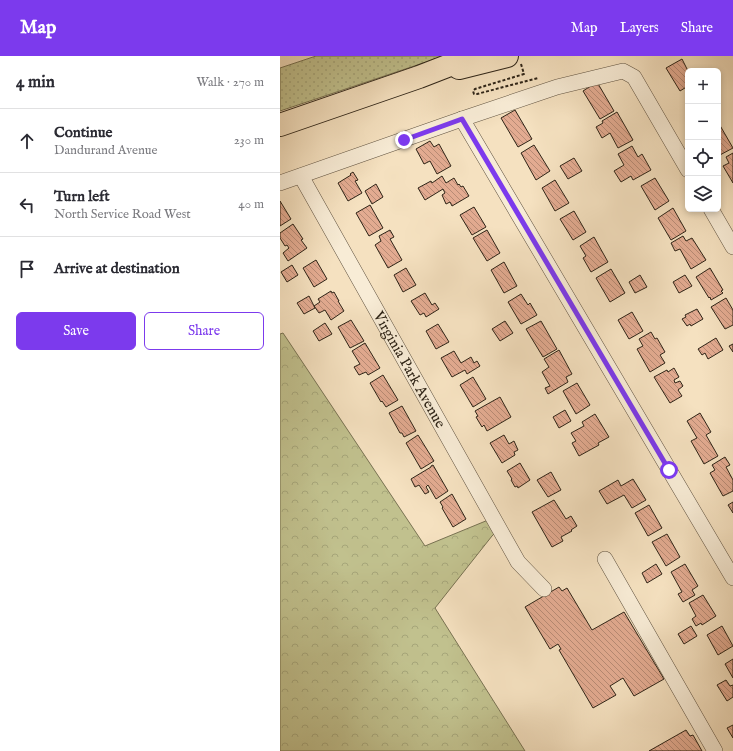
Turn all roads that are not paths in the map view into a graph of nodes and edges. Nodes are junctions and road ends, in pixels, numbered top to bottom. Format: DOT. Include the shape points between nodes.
graph roads {
  1 [pos="473,56"];
  2 [pos="507,56"];
  3 [pos="419,77"];
  4 [pos="462,119"];
  5 [pos="280,125"];
  6 [pos="685,165"];
  7 [pos="301,176"];
  8 [pos="280,183"];
  9 [pos="713,212"];
  10 [pos="733,248"];
  11 [pos="605,559"];
  12 [pos="733,578"];
  13 [pos="544,590"];
  14 [pos="715,751"];
  1 -- 3 [label="highway"];
  2 -- 3 [label="highway"];
  3 -- 5 [label="highway"];
  4 -- 6 [label="street" via="557,87 623,71 634,77"];
  4 -- 7 [label="street"];
  4 -- 12 [label="street"];
  7 -- 8 [label="street"];
  7 -- 13 [label="street, Virginia Park Avenue" via="518,562"];
  9 -- 10 [label="street"];
  11 -- 14 [label="street"];
}
